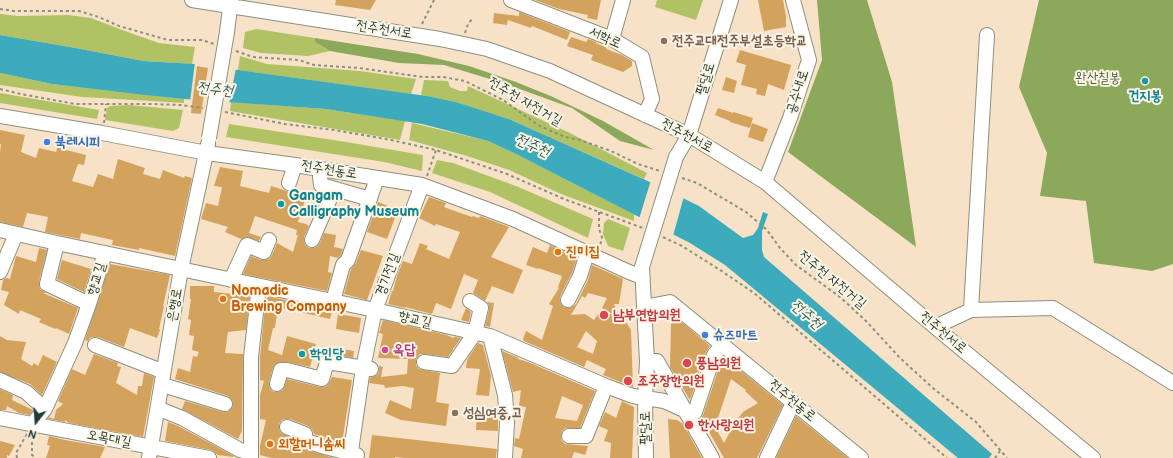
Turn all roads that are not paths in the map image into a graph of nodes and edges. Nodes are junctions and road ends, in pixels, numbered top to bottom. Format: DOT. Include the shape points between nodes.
graph roads {
  1 [pos="192,0"];
  2 [pos="511,0"];
  3 [pos="624,0"];
  4 [pos="731,0"];
  5 [pos="793,0"];
  6 [pos="215,2"];
  7 [pos="231,3"];
  8 [pos="525,3"];
  9 [pos="987,35"];
  10 [pos="612,39"];
  11 [pos="644,114"];
  12 [pos="0,116"];
  13 [pos="689,135"];
  14 [pos="206,152"];
  15 [pos="295,165"];
  16 [pos="320,177"];
  17 [pos="424,182"];
  18 [pos="765,182"];
  19 [pos="288,183"];
  20 [pos="375,184"];
  21 [pos="334,189"];
  22 [pos="370,199"];
  23 [pos="0,230"];
  24 [pos="16,234"];
  25 [pos="269,240"];
  26 [pos="312,240"];
  27 [pos="57,243"];
  28 [pos="104,253"];
  29 [pos="585,260"];
  30 [pos="181,269"];
  31 [pos="0,272"];
  32 [pos="642,272"];
  33 [pos="231,280"];
  34 [pos="259,286"];
  35 [pos="568,300"];
  36 [pos="333,301"];
  37 [pos="470,301"];
  38 [pos="89,304"];
  39 [pos="644,307"];
  40 [pos="375,310"];
  41 [pos="971,310"];
  42 [pos="935,327"];
  43 [pos="474,333"];
  44 [pos="490,336"];
  45 [pos="723,344"];
  46 [pos="95,345"];
  47 [pos="647,361"];
  48 [pos="424,362"];
  49 [pos="367,369"];
  50 [pos="159,370"];
  51 [pos="0,380"];
  52 [pos="1173,383"];
  53 [pos="277,384"];
  54 [pos="166,386"];
  55 [pos="606,386"];
  56 [pos="645,398"];
  57 [pos="793,403"];
  58 [pos="225,404"];
  59 [pos="46,409"];
  60 [pos="162,410"];
  61 [pos="686,411"];
  62 [pos="0,418"];
  63 [pos="32,424"];
  64 [pos="287,427"];
  65 [pos="569,436"];
  66 [pos="150,452"];
  67 [pos="353,455"];
  68 [pos="251,456"];
  69 [pos="210,458"];
  70 [pos="505,458"];
  71 [pos="646,458"];
  72 [pos="712,458"];
  73 [pos="767,458"];
  74 [pos="861,458"];
  75 [pos="1093,458"];
  1 -- 6 [label="street, 전주천서로"];
  2 -- 8 [label="street, 서학로"];
  3 -- 10 [label="street"];
  4 -- 13 [label="street, 팔달로"];
  5 -- 18 [label="street, 공수내로" via="809,60"];
  6 -- 7 [label="street, 전주천서로"];
  7 -- 11 [label="street, 전주천서로" via="487,49 550,71"];
  7 -- 14 [label="street, 은행로, bridge"];
  8 -- 10 [label="street, 서학로"];
  9 -- 41 [label="street"];
  10 -- 11 [label="street, 서학로" via="642,57 652,99"];
  11 -- 13 [label="street, 전주천서로"];
  12 -- 14 [label="street, 전주천동로"];
  13 -- 18 [label="street, 전주천서로"];
  13 -- 32 [label="street, 팔달로, bridge" via="676,157"];
  14 -- 15 [label="street, 전주천동로"];
  14 -- 30 [label="street, 은행로"];
  15 -- 17 [label="street, 전주천동로"];
  15 -- 19 [label="street"];
  16 -- 21 [label="street, 전주천동로" via="320,185"];
  17 -- 32 [label="street, 전주천동로" via="629,272"];
  17 -- 40 [label="street, 경기전길"];
  18 -- 42 [label="street, 전주천서로"];
  20 -- 22 [label="street, 전주천동로"];
  21 -- 22 [label="street, 전주천동로"];
  21 -- 26 [label="street, 전주천동로"];
  22 -- 36 [label="street, 전주천동로" via="348,260 343,265"];
  23 -- 24 [label="street, 향교길"];
  24 -- 27 [label="street, 향교길"];
  24 -- 31 [label="street"];
  25 -- 33 [label="street" via="264,252 247,245"];
  27 -- 28 [label="street, 향교길"];
  27 -- 38 [label="street, 향교길" via="47,284"];
  28 -- 30 [label="street, 향교길"];
  28 -- 38 [label="street, 향교길"];
  29 -- 35 [label="street"];
  30 -- 33 [label="street, 향교길"];
  30 -- 66 [label="street, 은행로"];
  32 -- 39 [label="street, 팔달로"];
  33 -- 34 [label="street, 향교길"];
  34 -- 36 [label="street, 향교길"];
  34 -- 68 [label="street" via="251,357"];
  36 -- 40 [label="street, 향교길"];
  37 -- 43 [label="street" via="481,308"];
  38 -- 59 [label="street, 향교길"];
  39 -- 45 [label="street, 전주천동로" via="670,302"];
  39 -- 47 [label="street, 팔달로"];
  40 -- 43 [label="street, 향교길"];
  40 -- 49 [label="street, 경기전길"];
  41 -- 42 [label="street"];
  41 -- 52 [label="street" via="1053,308"];
  42 -- 75 [label="street, 전주천서로"];
  43 -- 44 [label="street, 향교길"];
  43 -- 48 [label="street" via="452,366"];
  44 -- 55 [label="street, 향교길"];
  44 -- 70 [label="street" via="505,395"];
  45 -- 57 [label="street, 전주천동로"];
  45 -- 61 [label="street" via="714,355 695,412"];
  46 -- 50 [label="street"];
  47 -- 56 [label="street, 팔달로"];
  47 -- 61 [label="street" via="658,361"];
  49 -- 53 [label="street" via="327,362 322,379 281,370"];
  49 -- 67 [label="street, 경기전길"];
  51 -- 59 [label="street" via="26,392"];
  54 -- 58 [label="street"];
  55 -- 56 [label="street, 향교길"];
  55 -- 65 [label="street" via="586,436"];
  56 -- 61 [label="street, 팔달로" via="664,401"];
  56 -- 71 [label="street, 팔달로"];
  57 -- 73 [label="street"];
  57 -- 74 [label="street, 전주천동로"];
  59 -- 63 [label="street"];
  60 -- 68 [label="street" via="182,418"];
  61 -- 72 [label="street"];
  62 -- 63 [label="street, 오목대길"];
  63 -- 66 [label="street, 오목대길"];
  64 -- 67 [label="street, 경기전길" via="305,434 306,441"];
  66 -- 69 [label="street, 오목대길"];
}
